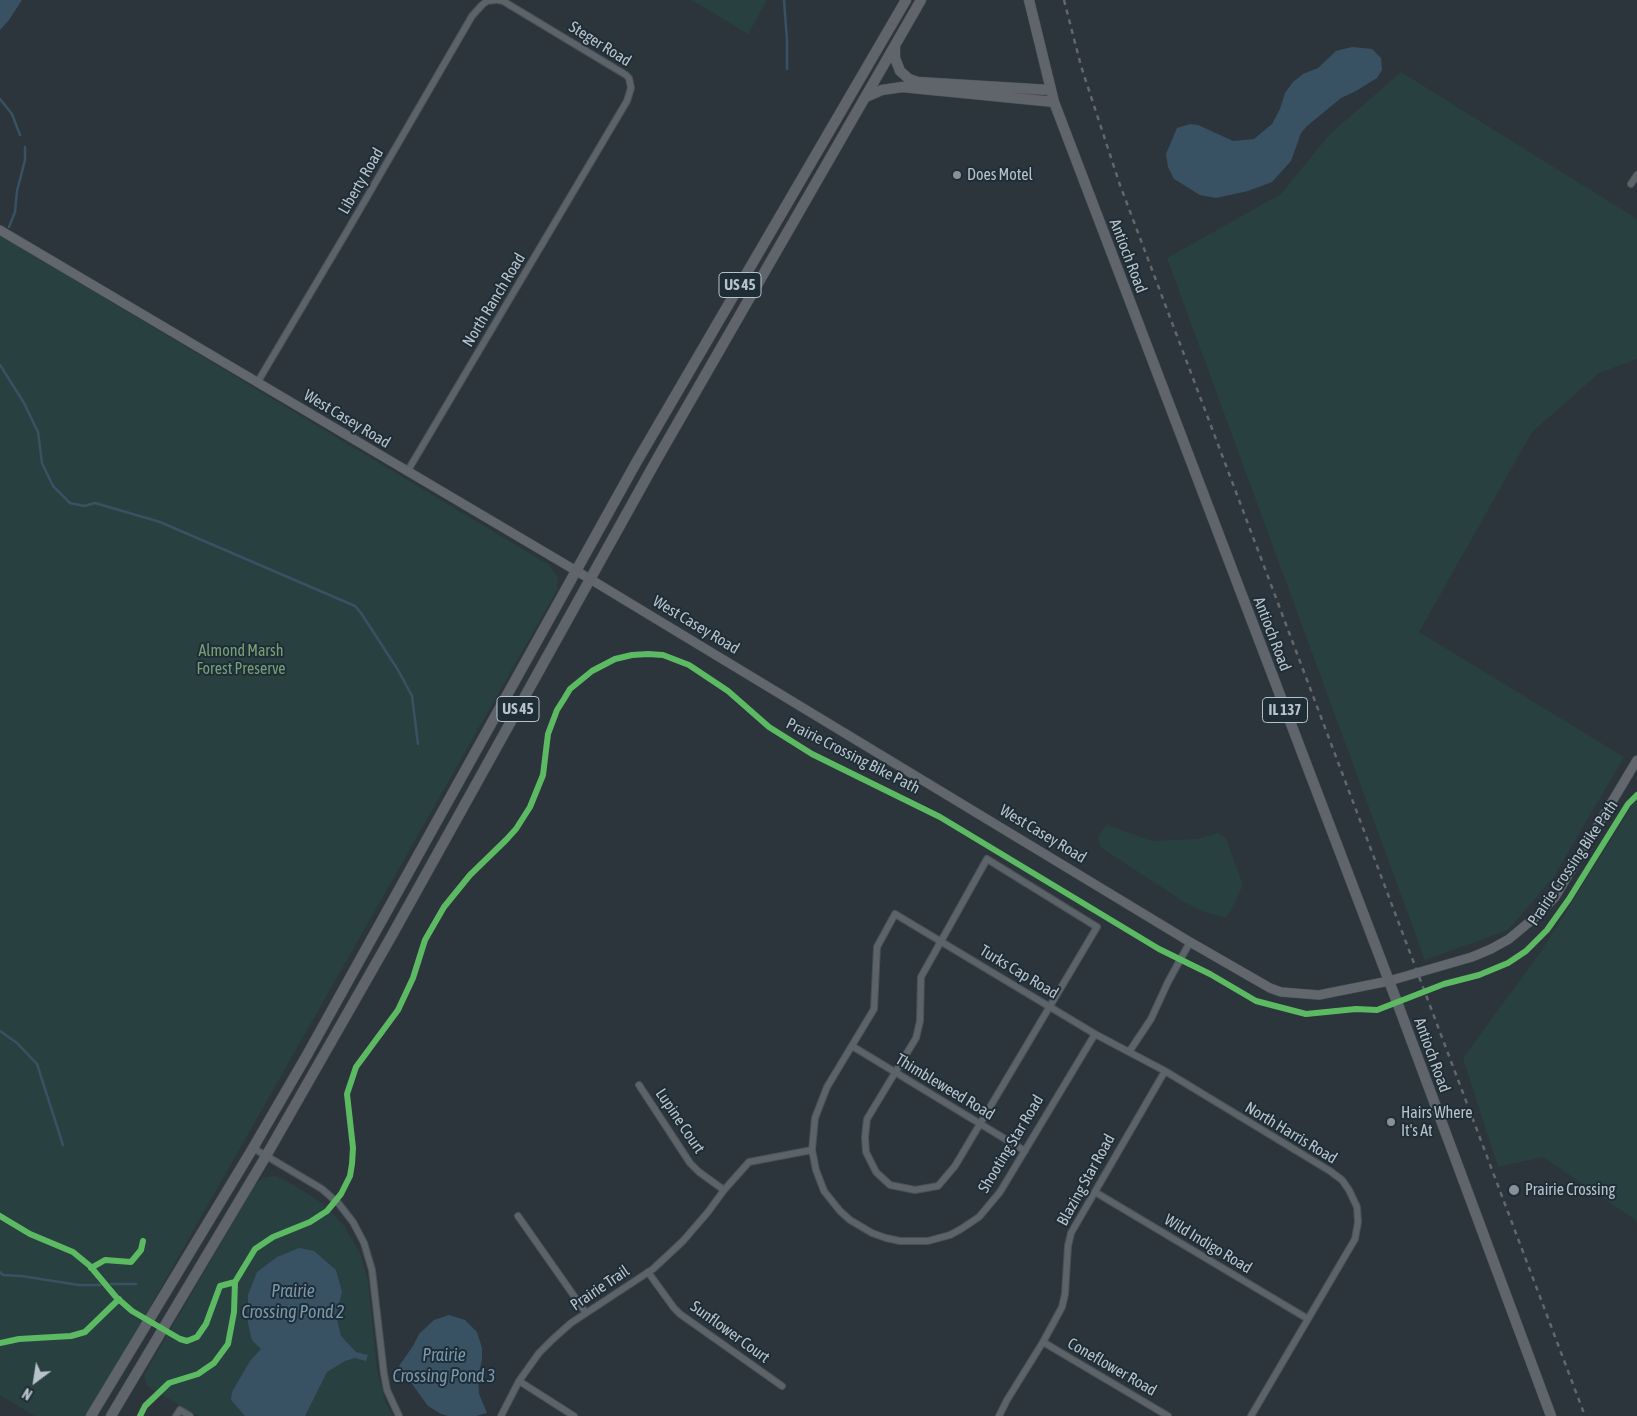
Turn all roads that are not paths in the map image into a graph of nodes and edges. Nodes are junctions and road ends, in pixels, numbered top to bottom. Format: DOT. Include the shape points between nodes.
graph roads {
  1 [pos="496,0"];
  2 [pos="906,0"];
  3 [pos="921,0"];
  4 [pos="1029,0"];
  5 [pos="522,13"];
  6 [pos="895,45"];
  7 [pos="1050,90"];
  8 [pos="866,97"];
  9 [pos="1054,102"];
  10 [pos="604,141"];
  11 [pos="1637,175"];
  12 [pos="1631,184"];
  13 [pos="0,230"];
  14 [pos="257,383"];
  15 [pos="407,472"];
  16 [pos="577,572"];
  17 [pos="590,579"];
  18 [pos="1637,760"];
  19 [pos="895,914"];
  20 [pos="941,941"];
  21 [pos="1190,942"];
  22 [pos="1389,981"];
  23 [pos="1051,1007"];
  24 [pos="1095,1034"];
  25 [pos="852,1046"];
  26 [pos="1129,1052"];
  27 [pos="1165,1071"];
  28 [pos="896,1073"];
  29 [pos="639,1084"];
  30 [pos="981,1124"];
  31 [pos="253,1148"];
  32 [pos="812,1150"];
  33 [pos="1025,1151"];
  34 [pos="266,1156"];
  35 [pos="724,1190"];
  36 [pos="1095,1192"];
  37 [pos="518,1216"];
  38 [pos="648,1272"];
  39 [pos="586,1313"];
  40 [pos="1308,1319"];
  41 [pos="1043,1342"];
  42 [pos="519,1381"];
  43 [pos="782,1386"];
  44 [pos="178,1413"];
  45 [pos="91,1416"];
  46 [pos="111,1416"];
  47 [pos="190,1416"];
  48 [pos="399,1416"];
  49 [pos="501,1416"];
  50 [pos="574,1416"];
  51 [pos="999,1416"];
  52 [pos="1168,1416"];
  53 [pos="1251,1416"];
  54 [pos="1551,1416"];
  1 -- 5 [label="street, Liberty Road"];
  1 -- 14 [label="street, Liberty Road" via="488,1 472,16"];
  2 -- 16 [label="main road, US 45" via="636,464"];
  3 -- 6 [label="main road, US 45"];
  4 -- 7 [label="main road, Antioch Road / IL 137"];
  5 -- 10 [label="street, Steger Road" via="629,78 628,101"];
  6 -- 7 [label="main road" via="894,58 900,71 918,82"];
  6 -- 8 [label="main road, US 45"];
  7 -- 9 [label="main road, Antioch Road / IL 137"];
  8 -- 9 [label="main road" via="902,87"];
  8 -- 17 [label="main road, US 45"];
  9 -- 22 [label="main road, Antioch Road / IL 137"];
  10 -- 15 [label="street, North Ranch Road"];
  11 -- 12 [label="street"];
  13 -- 14 [label="main road, West Casey Road"];
  14 -- 15 [label="main road, West Casey Road"];
  15 -- 16 [label="main road, West Casey Road"];
  16 -- 17 [label="main road, West Casey Road"];
  16 -- 31 [label="main road, US 45"];
  17 -- 21 [label="main road, West Casey Road"];
  17 -- 34 [label="main road, US 45"];
  18 -- 22 [label="main road, West Casey Road" via="1564,882 1539,914 1509,939 1491,949"];
  19 -- 20 [label="street, Turks Cap Road"];
  19 -- 25 [label="street, Shooting Star Road" via="877,947 874,1009"];
  20 -- 23 [label="street, Turks Cap Road"];
  20 -- 23 [label="street" via="987,859 1097,927"];
  20 -- 28 [label="street" via="921,977 919,1030"];
  21 -- 22 [label="main road, West Casey Road" via="1281,992 1318,995"];
  21 -- 26 [label="street" via="1151,1019"];
  22 -- 54 [label="main road, Antioch Road / IL 137"];
  23 -- 24 [label="street, Turks Cap Road"];
  23 -- 30 [label="street"];
  24 -- 26 [label="street, Turks Cap Road"];
  24 -- 33 [label="street, Shooting Star Road"];
  25 -- 28 [label="street, Thimbleweed Road"];
  25 -- 32 [label="street, Shooting Star Road" via="820,1102 814,1118"];
  26 -- 27 [label="street, North Harris Road"];
  27 -- 36 [label="street, Blazing Star Road"];
  27 -- 40 [label="street, North Harris Road" via="1320,1164 1342,1180 1349,1190 1357,1207 1355,1239"];
  28 -- 30 [label="street, Thimbleweed Road"];
  28 -- 30 [label="street" via="867,1120 865,1137 866,1152 876,1172 890,1185 915,1190 938,1186 955,1166"];
  29 -- 35 [label="street, Lupine Court" via="690,1163"];
  30 -- 33 [label="street, Thimbleweed Road"];
  31 -- 34 [label="street"];
  31 -- 45 [label="main road, US 45"];
  32 -- 33 [label="street, Shooting Star Road" via="824,1191 850,1220 886,1238 915,1241 950,1235 979,1217 1000,1192"];
  32 -- 35 [label="street, Prairie Trail" via="749,1162"];
  34 -- 46 [label="main road, US 45"];
  34 -- 48 [label="street" via="322,1189 339,1204 364,1242 372,1270 387,1390"];
  35 -- 38 [label="street, Prairie Trail" via="683,1242"];
  36 -- 40 [label="street, Wild Indigo Road"];
  36 -- 41 [label="street, Blazing Star Road" via="1071,1233 1062,1307"];
  37 -- 39 [label="street"];
  38 -- 39 [label="street, Prairie Trail"];
  38 -- 43 [label="street, Sunflower Court" via="680,1314"];
  39 -- 42 [label="street, Prairie Trail" via="553,1338"];
  40 -- 53 [label="street, North Harris Road"];
  41 -- 51 [label="street, Blazing Star Road"];
  41 -- 52 [label="street, Coneflower Road"];
  42 -- 49 [label="street, Prairie Trail"];
  42 -- 50 [label="street"];
  44 -- 47 [label="street"];
}
